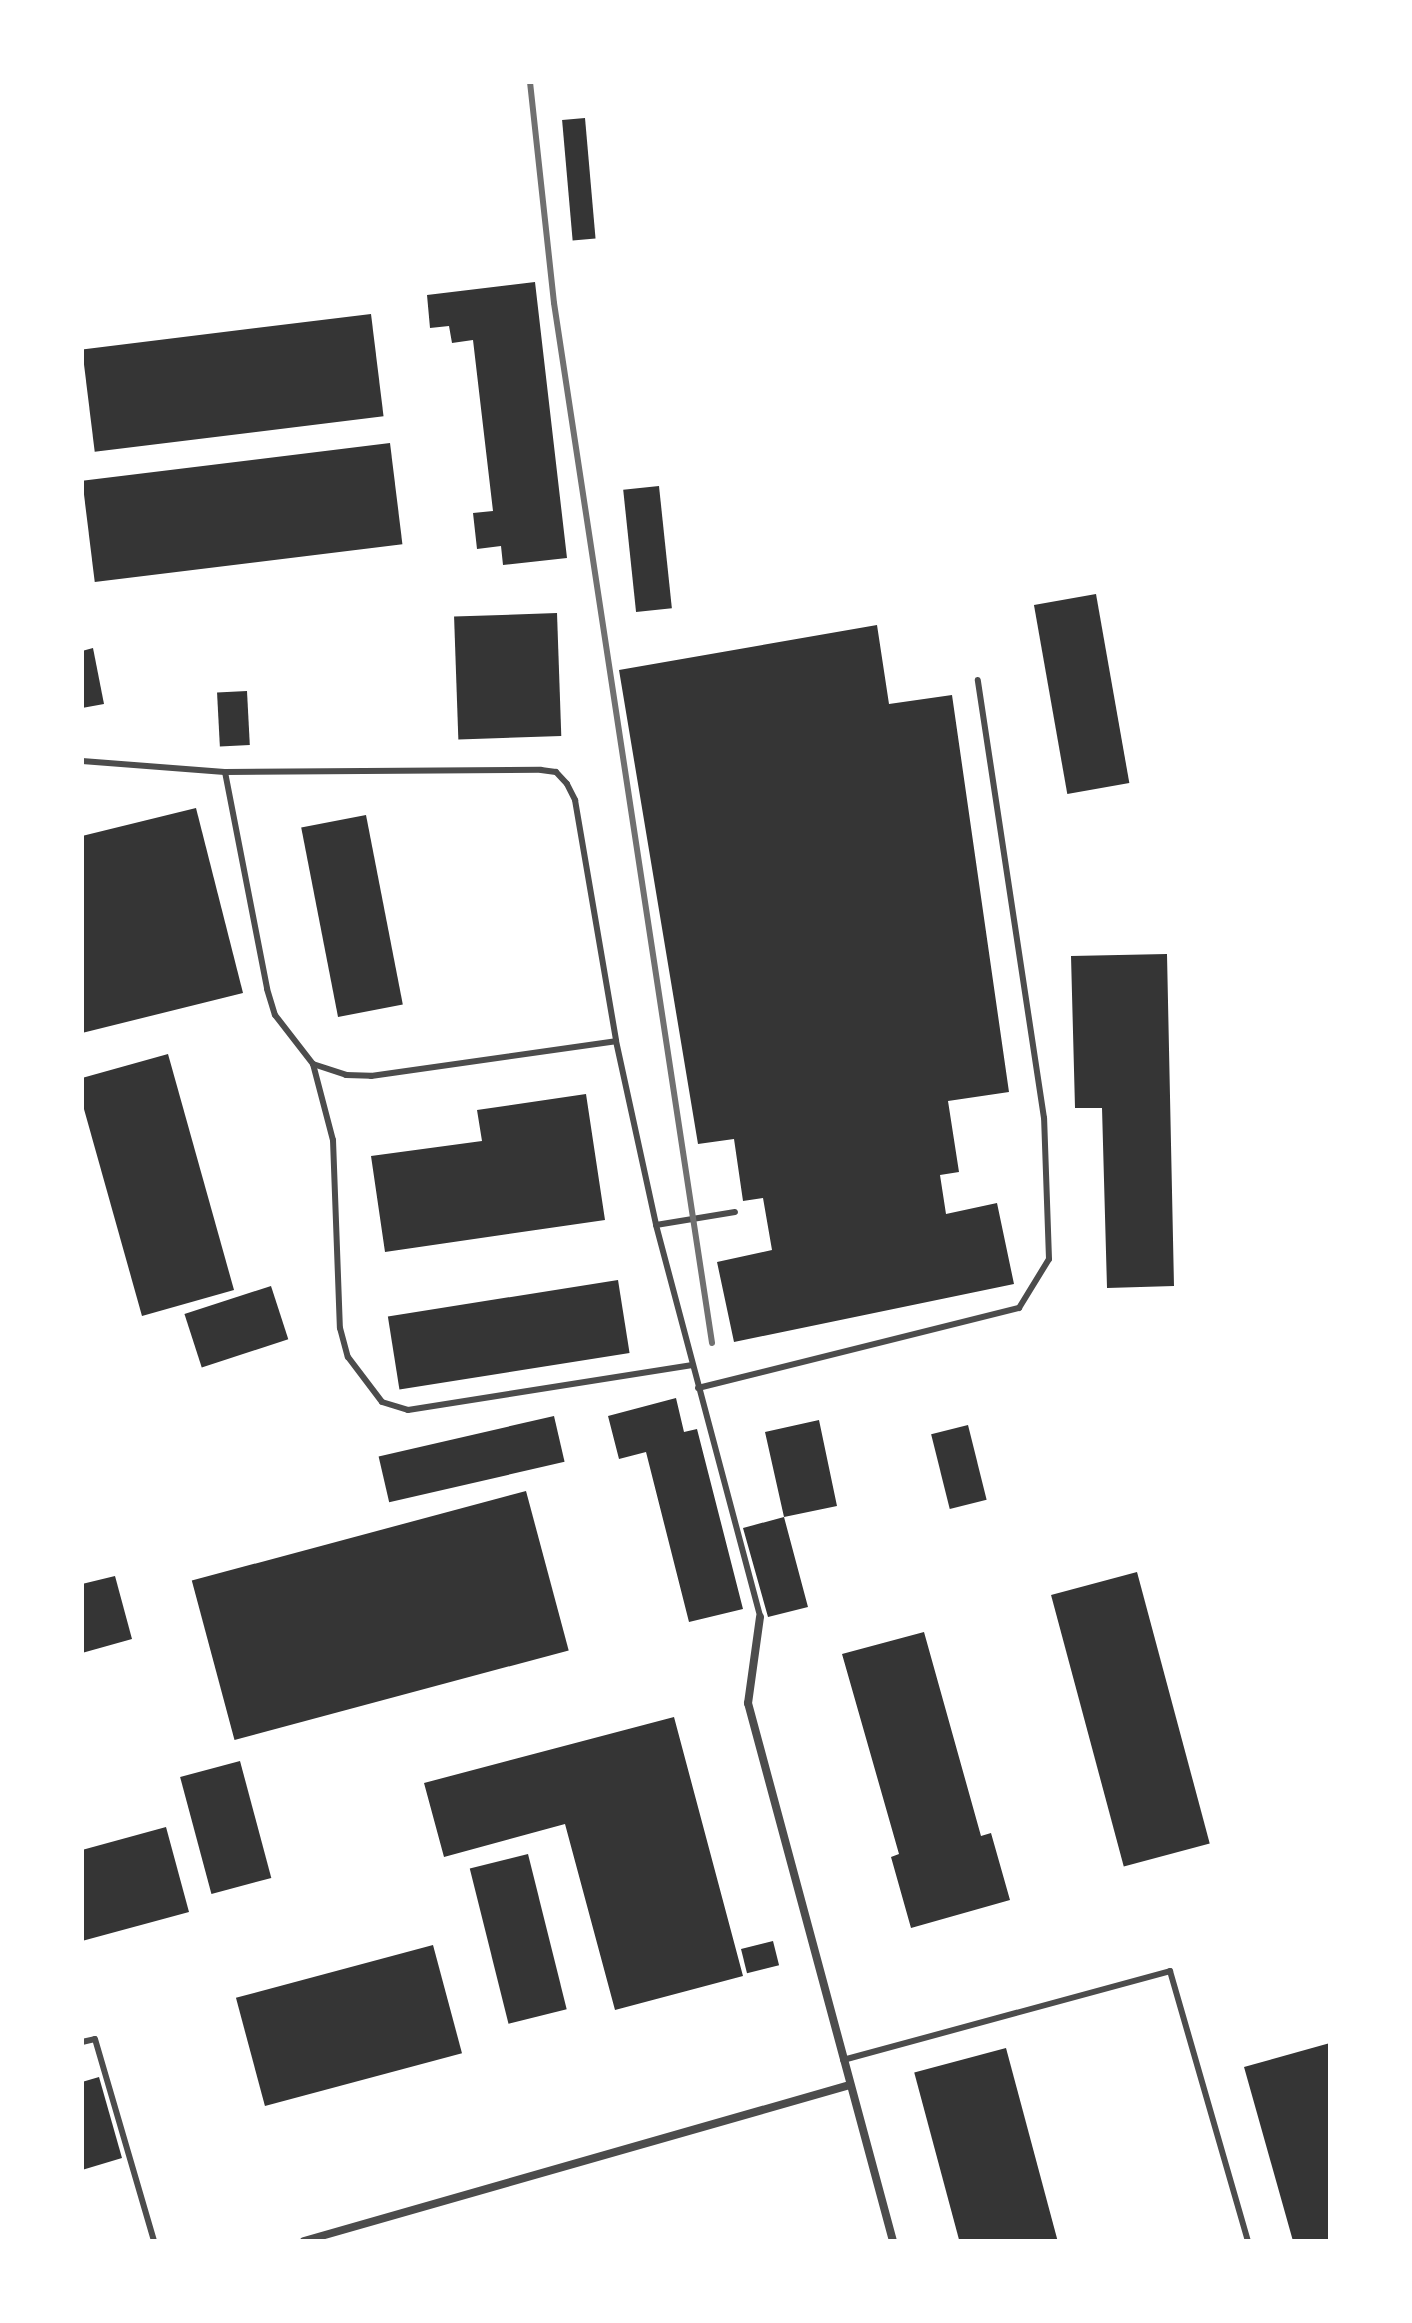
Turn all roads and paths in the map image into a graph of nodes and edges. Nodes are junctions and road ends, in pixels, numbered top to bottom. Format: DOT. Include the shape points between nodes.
graph roads {
  1 [pos="978,680"];
  2 [pos="82,761"];
  3 [pos="225,772"];
  4 [pos="616,1041"];
  5 [pos="313,1064"];
  6 [pos="735,1212"];
  7 [pos="656,1225"];
  8 [pos="692,1365"];
  9 [pos="698,1388"];
  10 [pos="760,1617"];
  11 [pos="82,2042"];
  12 [pos="843,2060"];
  13 [pos="850,2085"];
  14 [pos="154,2241"];
  15 [pos="304,2241"];
  16 [pos="893,2241"];
  17 [pos="1248,2241"];
  1 -- 9 [label="lane" via="1044,1118 1049,1259 1019,1308"];
  2 -- 3 [label="lane"];
  3 -- 4 [label="lane" via="556,772 575,800"];
  3 -- 5 [label="lane" via="267,989 275,1015"];
  4 -- 5 [label="lane" via="371,1076 346,1075"];
  4 -- 7 [label="lane"];
  5 -- 8 [label="lane" via="333,1140 340,1328 348,1357 382,1402 408,1410"];
  6 -- 7 [label="lane"];
  7 -- 8 [label="lane"];
  8 -- 9 [label="lane"];
  9 -- 10 [label="lane"];
  10 -- 12 [label="street" via="748,1703"];
  11 -- 14 [label="lane" via="95,2039"];
  12 -- 13 [label="street"];
  12 -- 17 [label="lane" via="1170,1971"];
  13 -- 15 [label="street"];
  13 -- 16 [label="street"];
}
